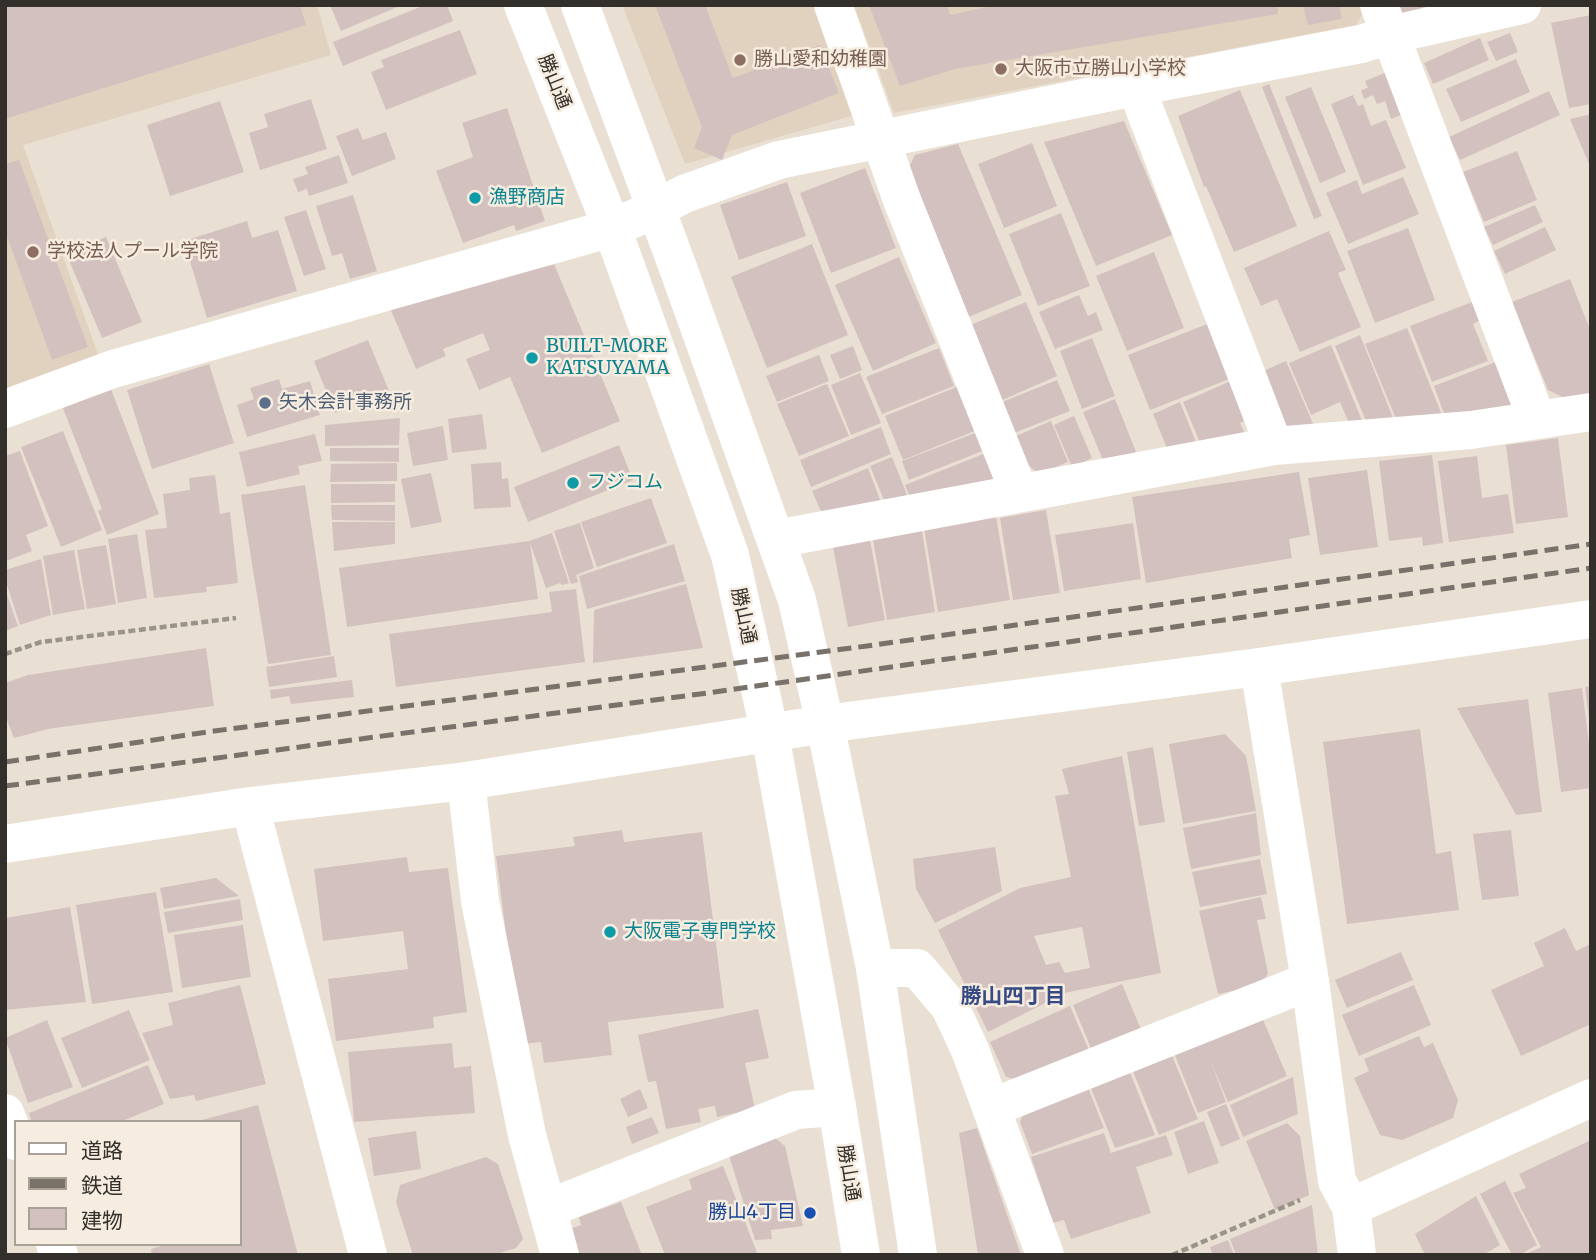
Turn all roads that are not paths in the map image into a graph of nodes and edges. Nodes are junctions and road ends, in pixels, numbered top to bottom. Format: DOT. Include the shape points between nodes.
graph roads {
  1 [pos="523,5"];
  2 [pos="580,5"];
  3 [pos="833,5"];
  4 [pos="1522,5"];
  5 [pos="1384,20"];
  6 [pos="1136,87"];
  7 [pos="881,138"];
  8 [pos="656,209"];
  9 [pos="612,228"];
  10 [pos="5,409"];
  11 [pos="1591,412"];
  12 [pos="1537,420"];
  13 [pos="1274,446"];
  14 [pos="1019,492"];
  15 [pos="776,539"];
  16 [pos="1591,619"];
  17 [pos="1259,667"];
  18 [pos="825,724"];
  19 [pos="769,734"];
  20 [pos="466,781"];
  21 [pos="250,806"];
  22 [pos="5,844"];
  23 [pos="875,968"];
  24 [pos="1310,981"];
  25 [pos="1591,1098"];
  26 [pos="838,1107"];
  27 [pos="991,1108"];
  28 [pos="5,1113"];
  29 [pos="14,1136"];
  30 [pos="1344,1194"];
  31 [pos="547,1209"];
  32 [pos="368,1255"];
  33 [pos="559,1255"];
  34 [pos="861,1255"];
  35 [pos="918,1255"];
  36 [pos="1045,1255"];
  37 [pos="1357,1255"];
  1 -- 9 [label="street, 勝山通"];
  2 -- 8 [label="street"];
  3 -- 7 [label="street"];
  4 -- 5 [label="street"];
  5 -- 6 [label="street" via="1361,44"];
  5 -- 12 [label="street"];
  6 -- 7 [label="street"];
  6 -- 13 [label="street"];
  7 -- 8 [label="street" via="779,160 684,194"];
  7 -- 14 [label="street"];
  8 -- 9 [label="street"];
  8 -- 15 [label="street"];
  9 -- 10 [label="street" via="113,369"];
  9 -- 19 [label="street, 勝山通" via="730,555"];
  11 -- 12 [label="street"];
  12 -- 13 [label="street"];
  13 -- 14 [label="street"];
  14 -- 15 [label="street"];
  15 -- 18 [label="street" via="797,600"];
  16 -- 17 [label="street"];
  17 -- 18 [label="street"];
  17 -- 24 [label="street"];
  18 -- 19 [label="street"];
  18 -- 23 [label="street"];
  19 -- 20 [label="street"];
  19 -- 26 [label="street, 勝山通"];
  20 -- 21 [label="street"];
  20 -- 31 [label="street" via="480,901 527,1135"];
  21 -- 22 [label="street"];
  21 -- 32 [label="street"];
  23 -- 27 [label="street" via="917,968 950,1007"];
  23 -- 35 [label="street"];
  24 -- 27 [label="street"];
  24 -- 30 [label="street"];
  25 -- 30 [label="street"];
  26 -- 31 [label="street" via="796,1111"];
  26 -- 34 [label="street, 勝山通"];
  27 -- 36 [label="street"];
  28 -- 29 [label="street"];
  30 -- 37 [label="street"];
  31 -- 33 [label="street"];
}
